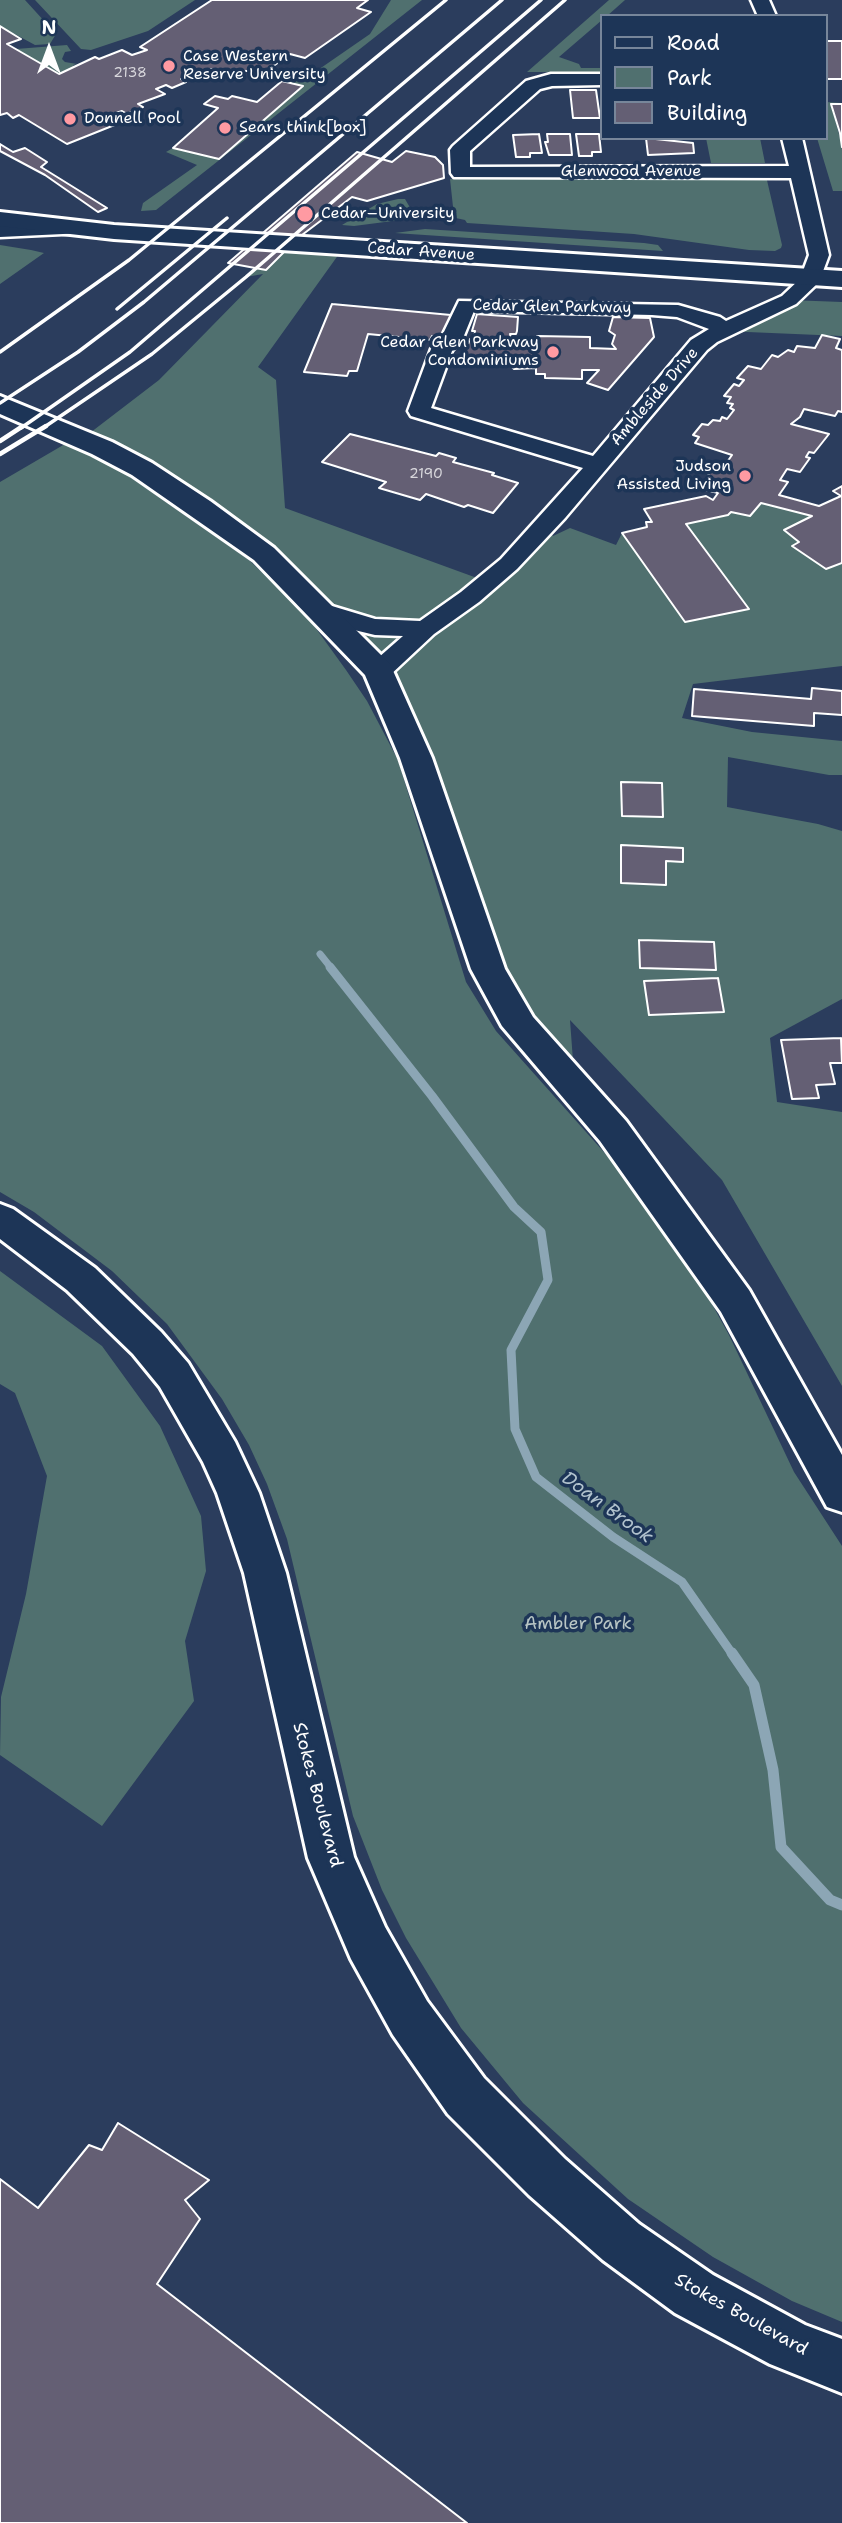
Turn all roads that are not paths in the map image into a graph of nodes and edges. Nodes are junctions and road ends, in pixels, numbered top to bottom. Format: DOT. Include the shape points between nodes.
graph roads {
  1 [pos="600,80"];
  2 [pos="792,140"];
  3 [pos="800,172"];
  4 [pos="0,219"];
  5 [pos="77,229"];
  6 [pos="0,231"];
  7 [pos="815,266"];
  8 [pos="842,279"];
  9 [pos="724,331"];
  10 [pos="0,404"];
  11 [pos="597,465"];
  12 [pos="321,610"];
  13 [pos="425,629"];
  14 [pos="379,671"];
  15 [pos="0,1219"];
  16 [pos="842,1494"];
  17 [pos="842,2366"];
  1 -- 3 [label="street, Glenwood Avenue" via="533,85 460,149 461,173"];
  2 -- 3 [label="street"];
  3 -- 7 [label="street"];
  4 -- 5 [label="main road"];
  5 -- 6 [label="street, Cedar Avenue"];
  5 -- 7 [label="main road, Cedar Avenue"];
  7 -- 8 [label="main road, Cedar Avenue"];
  7 -- 9 [label="street, Ambleside Drive" via="789,300"];
  9 -- 11 [label="street, Ambleside Drive" via="699,345"];
  9 -- 11 [label="street, Cedar Glen Parkway" via="713,321 652,309 466,305 452,338 442,349 419,411"];
  10 -- 12 [label="main road" via="70,433 200,506 264,554"];
  11 -- 13 [label="street, Ambleside Drive" via="509,564"];
  12 -- 13 [label="street" via="375,627"];
  12 -- 14 [label="main road"];
  13 -- 14 [label="street, Ambleside Drive"];
  14 -- 16 [label="main road" via="416,758 488,970 513,1015 614,1131 735,1301"];
  15 -- 17 [label="main road, Stokes Boulevard" via="81,1279 147,1343 174,1375 220,1454 265,1573 331,1858 368,1943 410,2018 466,2096 547,2178 621,2242 695,2294 789,2345"];
}
